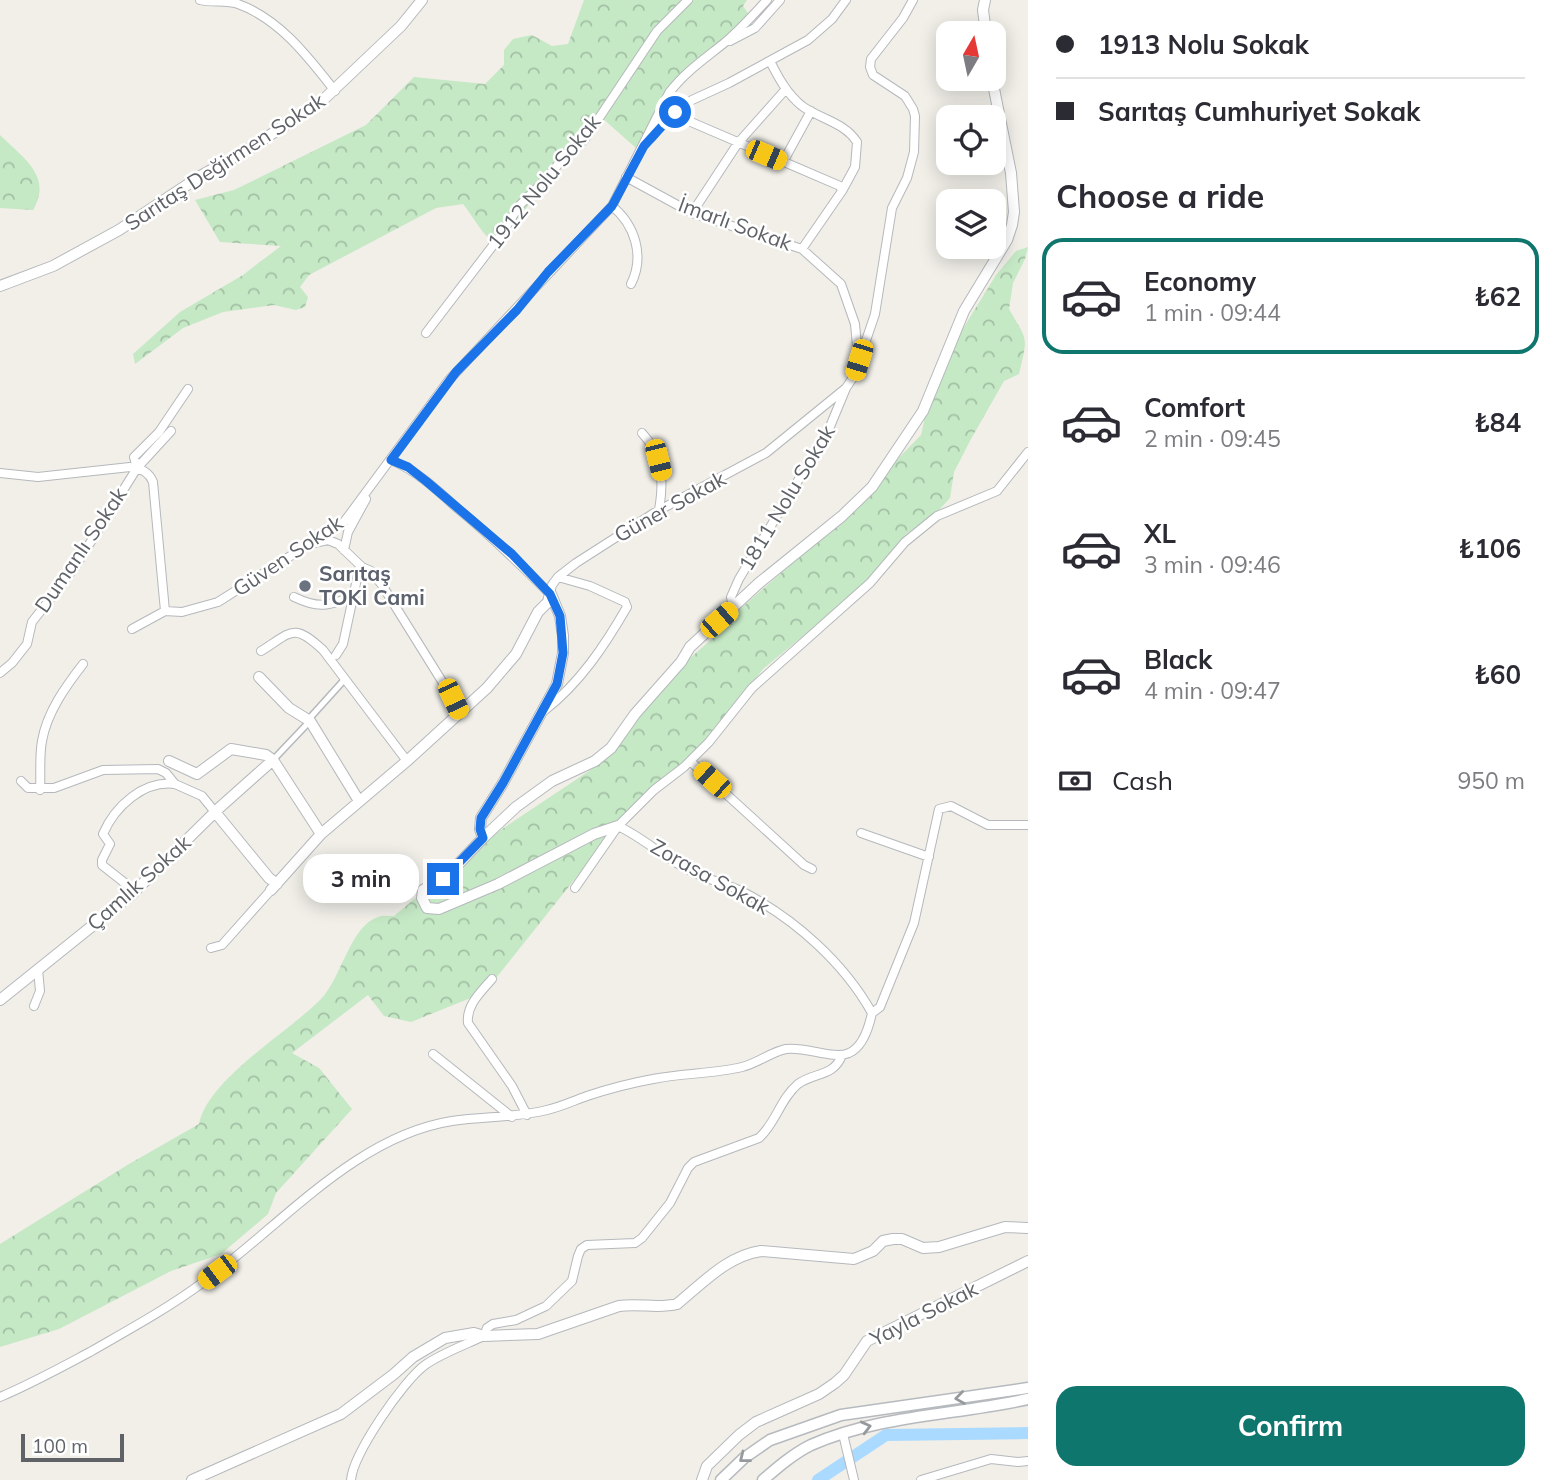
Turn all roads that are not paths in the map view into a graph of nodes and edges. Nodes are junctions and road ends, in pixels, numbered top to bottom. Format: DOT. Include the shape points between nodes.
graph roads {
  1 [pos="200,0"];
  2 [pos="422,0"];
  3 [pos="688,0"];
  4 [pos="767,0"];
  5 [pos="780,0"];
  6 [pos="846,0"];
  7 [pos="913,0"];
  8 [pos="985,0"];
  9 [pos="984,21"];
  10 [pos="724,43"];
  11 [pos="770,61"];
  12 [pos="786,89"];
  13 [pos="335,91"];
  14 [pos="995,91"];
  15 [pos="811,111"];
  16 [pos="675,112"];
  17 [pos="738,143"];
  18 [pos="644,146"];
  19 [pos="783,162"];
  20 [pos="626,177"];
  21 [pos="842,191"];
  22 [pos="612,206"];
  23 [pos="692,213"];
  24 [pos="802,248"];
  25 [pos="631,284"];
  26 [pos="0,286"];
  27 [pos="426,333"];
  28 [pos="859,360"];
  29 [pos="846,387"];
  30 [pos="188,389"];
  31 [pos="172,431"];
  32 [pos="642,433"];
  33 [pos="1028,452"];
  34 [pos="391,460"];
  35 [pos="137,468"];
  36 [pos="0,473"];
  37 [pos="367,492"];
  38 [pos="659,510"];
  39 [pos="310,544"];
  40 [pos="344,550"];
  41 [pos="360,565"];
  42 [pos="558,578"];
  43 [pos="550,594"];
  44 [pos="354,596"];
  45 [pos="294,597"];
  46 [pos="733,608"];
  47 [pos="165,611"];
  48 [pos="132,629"];
  49 [pos="261,651"];
  50 [pos="336,655"];
  51 [pos="83,664"];
  52 [pos="0,673"];
  53 [pos="259,677"];
  54 [pos="345,679"];
  55 [pos="543,712"];
  56 [pos="460,713"];
  57 [pos="309,721"];
  58 [pos="273,760"];
  59 [pos="169,761"];
  60 [pos="407,761"];
  61 [pos="690,761"];
  62 [pos="21,780"];
  63 [pos="175,784"];
  64 [pos="40,790"];
  65 [pos="359,801"];
  66 [pos="215,812"];
  67 [pos="1028,825"];
  68 [pos="618,826"];
  69 [pos="861,833"];
  70 [pos="321,834"];
  71 [pos="483,838"];
  72 [pos="929,857"];
  73 [pos="812,869"];
  74 [pos="274,887"];
  75 [pos="575,887"];
  76 [pos="135,891"];
  77 [pos="211,948"];
  78 [pos="38,969"];
  79 [pos="492,979"];
  80 [pos="0,1000"];
  81 [pos="34,1006"];
  82 [pos="872,1013"];
  83 [pos="433,1054"];
  84 [pos="842,1055"];
  85 [pos="527,1115"];
  86 [pos="512,1117"];
  87 [pos="1028,1228"];
  88 [pos="1028,1261"];
  89 [pos="485,1336"];
  90 [pos="1028,1388"];
  91 [pos="0,1397"];
  92 [pos="1028,1399"];
  93 [pos="843,1434"];
  94 [pos="1028,1461"];
  95 [pos="935,1475"];
  96 [pos="192,1480"];
  97 [pos="351,1480"];
  98 [pos="702,1480"];
  99 [pos="720,1480"];
  100 [pos="764,1480"];
  101 [pos="854,1480"];
  102 [pos="921,1480"];
  103 [pos="947,1480"];
  1 -- 13 [label="street" via="239,4 266,19 303,51"];
  2 -- 13 [label="street, Sarıtaş Değirmen Sokak"];
  3 -- 27 [label="street, 1912 Nolu Sokak" via="657,31 593,129 519,206"];
  4 -- 10 [label="street, Güven Sokak"];
  5 -- 10 [label="street, Güven Sokak" via="755,28"];
  6 -- 11 [label="street" via="819,32"];
  7 -- 28 [label="street, Güner Sokak" via="871,59 873,75 905,96 915,117 914,152 892,208 875,314"];
  8 -- 9 [label="street"];
  10 -- 18 [label="street, Güven Sokak" via="679,80"];
  11 -- 12 [label="street"];
  11 -- 16 [label="street"];
  12 -- 15 [label="street"];
  12 -- 17 [label="street"];
  13 -- 26 [label="street, Sarıtaş Değirmen Sokak" via="118,230 53,266"];
  14 -- 46 [label="street" via="1012,173 1012,225 964,311 923,411 865,494"];
  15 -- 19 [label="street"];
  15 -- 21 [label="street" via="845,128 857,142 855,167"];
  16 -- 17 [label="street"];
  16 -- 18 [label="street"];
  17 -- 19 [label="street"];
  17 -- 23 [label="street"];
  18 -- 20 [label="street, Güven Sokak"];
  19 -- 21 [label="street"];
  20 -- 22 [label="street, Güven Sokak"];
  20 -- 23 [label="street, İmarlı Sokak"];
  21 -- 24 [label="street"];
  22 -- 25 [label="street" via="630,226 637,249 638,267"];
  22 -- 34 [label="street, Güven Sokak" via="456,372"];
  23 -- 24 [label="street, İmarlı Sokak"];
  24 -- 28 [label="street, İmarlı Sokak" via="841,284 855,324"];
  28 -- 29 [label="street, Güner Sokak"];
  29 -- 38 [label="street, Güner Sokak" via="766,453"];
  29 -- 46 [label="street, 1811 Nolu Sokak" via="829,429 739,579 731,597"];
  30 -- 35 [label="street" via="159,432 134,457"];
  31 -- 35 [label="street, Dumanlı Sokak"];
  32 -- 38 [label="street" via="652,444 663,477"];
  33 -- 61 [label="street" via="997,491 937,516 905,542 870,583 744,695"];
  34 -- 37 [label="street, Güven Sokak"];
  34 -- 43 [label="street" via="426,481 512,554"];
  35 -- 36 [label="street" via="38,477"];
  35 -- 47 [label="street" via="153,482"];
  35 -- 52 [label="street, Dumanlı Sokak" via="75,567 33,622 27,644"];
  37 -- 39 [label="street, Güven Sokak" via="344,522"];
  37 -- 40 [label="street"];
  38 -- 42 [label="street, Güner Sokak"];
  39 -- 40 [label="street" via="328,540"];
  39 -- 47 [label="street, Güven Sokak" via="218,603 182,612"];
  40 -- 41 [label="street"];
  41 -- 44 [label="street"];
  41 -- 56 [label="street" via="382,585"];
  42 -- 43 [label="street, Güner Sokak"];
  42 -- 55 [label="street" via="590,586 627,607 566,694"];
  43 -- 55 [label="street" via="560,616 563,653 557,684"];
  43 -- 56 [label="street, Güner Sokak" via="516,654"];
  44 -- 45 [label="street" via="326,606"];
  44 -- 50 [label="street"];
  46 -- 71 [label="street" via="690,647 611,748 595,761 552,781"];
  47 -- 48 [label="street"];
  49 -- 54 [label="street" via="292,632 300,632 323,650"];
  51 -- 64 [label="street" via="59,697 45,729"];
  53 -- 57 [label="street"];
  54 -- 57 [label="street, Çamlık Sokak"];
  54 -- 60 [label="street"];
  55 -- 71 [label="street" via="481,818"];
  56 -- 60 [label="street, Güner Sokak"];
  57 -- 58 [label="street, Çamlık Sokak"];
  57 -- 65 [label="street"];
  58 -- 59 [label="street" via="231,749 197,774"];
  58 -- 66 [label="street, Çamlık Sokak"];
  58 -- 70 [label="street"];
  60 -- 65 [label="street, Güner Sokak"];
  61 -- 68 [label="street"];
  61 -- 73 [label="street"];
  62 -- 64 [label="street" via="27,788"];
  63 -- 64 [label="street" via="166,773 144,768 103,770"];
  63 -- 66 [label="street" via="202,796"];
  63 -- 76 [label="street" via="150,786 130,798 103,834 110,844 102,864"];
  65 -- 70 [label="street, Güner Sokak"];
  66 -- 74 [label="street"];
  66 -- 76 [label="street, Çamlık Sokak"];
  67 -- 72 [label="street" via="988,825 945,806 936,814"];
  68 -- 71 [label="street" via="498,884 439,909 427,908 423,890 447,876"];
  68 -- 75 [label="street"];
  68 -- 82 [label="street, Zorasa Sokak" via="691,872 744,893 811,938"];
  69 -- 72 [label="street"];
  70 -- 74 [label="street, Güner Sokak"];
  72 -- 82 [label="street" via="914,923 880,1007"];
  74 -- 77 [label="street, Güner Sokak" via="222,944"];
  76 -- 78 [label="street, Çamlık Sokak"];
  78 -- 80 [label="street, Çamlık Sokak"];
  78 -- 81 [label="street" via="40,991"];
  79 -- 85 [label="street" via="470,1006 468,1023"];
  82 -- 84 [label="street" via="857,1047"];
  83 -- 86 [label="street"];
  84 -- 85 [label="street" via="786,1049 745,1066 656,1078"];
  84 -- 89 [label="street" via="829,1072 799,1083 759,1138 694,1162 642,1238 635,1243 587,1245 578,1256 572,1281 546,1306 516,1320 493,1324"];
  85 -- 86 [label="street"];
  86 -- 91 [label="street" via="426,1126 376,1148 308,1196 201,1284 130,1330"];
  87 -- 89 [label="street" via="1005,1227 939,1247 923,1248 893,1238 854,1259 748,1253 734,1258 677,1304 630,1304 538,1334"];
  88 -- 98 [label="street, Yayla Sokak" via="867,1341 835,1383 756,1422 707,1466"];
  89 -- 96 [label="street" via="474,1333 437,1341 341,1414"];
  89 -- 97 [label="street" via="424,1366 374,1430"];
  90 -- 99 [label="main road, one-way" via="841,1415 770,1440"];
  93 -- 92 [label="main road, one-way"];
  93 -- 100 [label="main road" via="784,1461"];
  93 -- 101 [label="street"];
  94 -- 95 [label="street" via="991,1459"];
  95 -- 102 [label="street"];
  95 -- 103 [label="street"];
}
